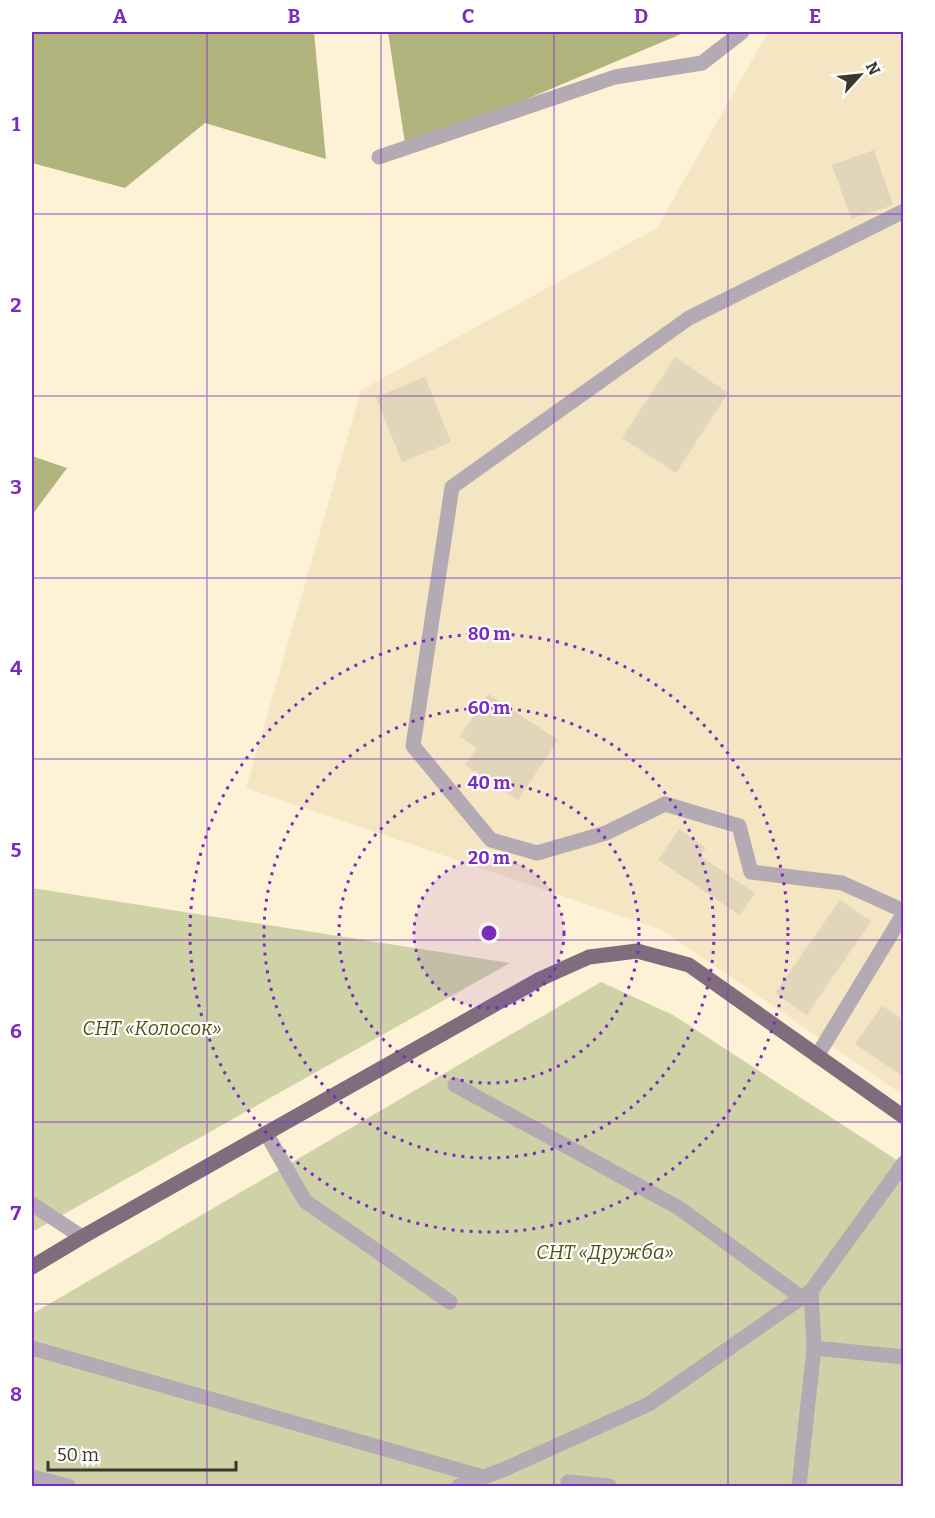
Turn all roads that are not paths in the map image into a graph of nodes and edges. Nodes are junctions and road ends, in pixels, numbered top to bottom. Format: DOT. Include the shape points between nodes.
graph roads {
  1 [pos="742,32"];
  2 [pos="379,157"];
  3 [pos="903,211"];
  4 [pos="903,912"];
  5 [pos="817,1056"];
  6 [pos="455,1085"];
  7 [pos="903,1117"];
  8 [pos="266,1133"];
  9 [pos="903,1163"];
  10 [pos="32,1204"];
  11 [pos="82,1237"];
  12 [pos="32,1268"];
  13 [pos="806,1295"];
  14 [pos="450,1302"];
  15 [pos="32,1348"];
  16 [pos="814,1348"];
  17 [pos="903,1357"];
  18 [pos="32,1477"];
  19 [pos="483,1477"];
  20 [pos="568,1482"];
  21 [pos="68,1486"];
  22 [pos="459,1486"];
  23 [pos="609,1486"];
  24 [pos="799,1486"];
  1 -- 2 [label="lane" via="702,63 615,77"];
  3 -- 4 [label="lane" via="689,318 452,487 413,746 491,840 537,853 606,833 666,804 739,826 751,872 842,883"];
  4 -- 5 [label="lane"];
  5 -- 7 [label="main road"];
  5 -- 8 [label="main road" via="689,965 637,951 589,957 540,979"];
  6 -- 13 [label="lane" via="679,1208"];
  8 -- 11 [label="main road"];
  8 -- 14 [label="lane" via="305,1201"];
  9 -- 13 [label="lane"];
  10 -- 11 [label="lane"];
  11 -- 12 [label="main road"];
  13 -- 16 [label="lane"];
  13 -- 19 [label="lane" via="649,1404"];
  15 -- 19 [label="lane"];
  16 -- 17 [label="lane"];
  16 -- 24 [label="lane"];
  18 -- 21 [label="lane"];
  19 -- 22 [label="lane"];
  20 -- 23 [label="lane"];
}
